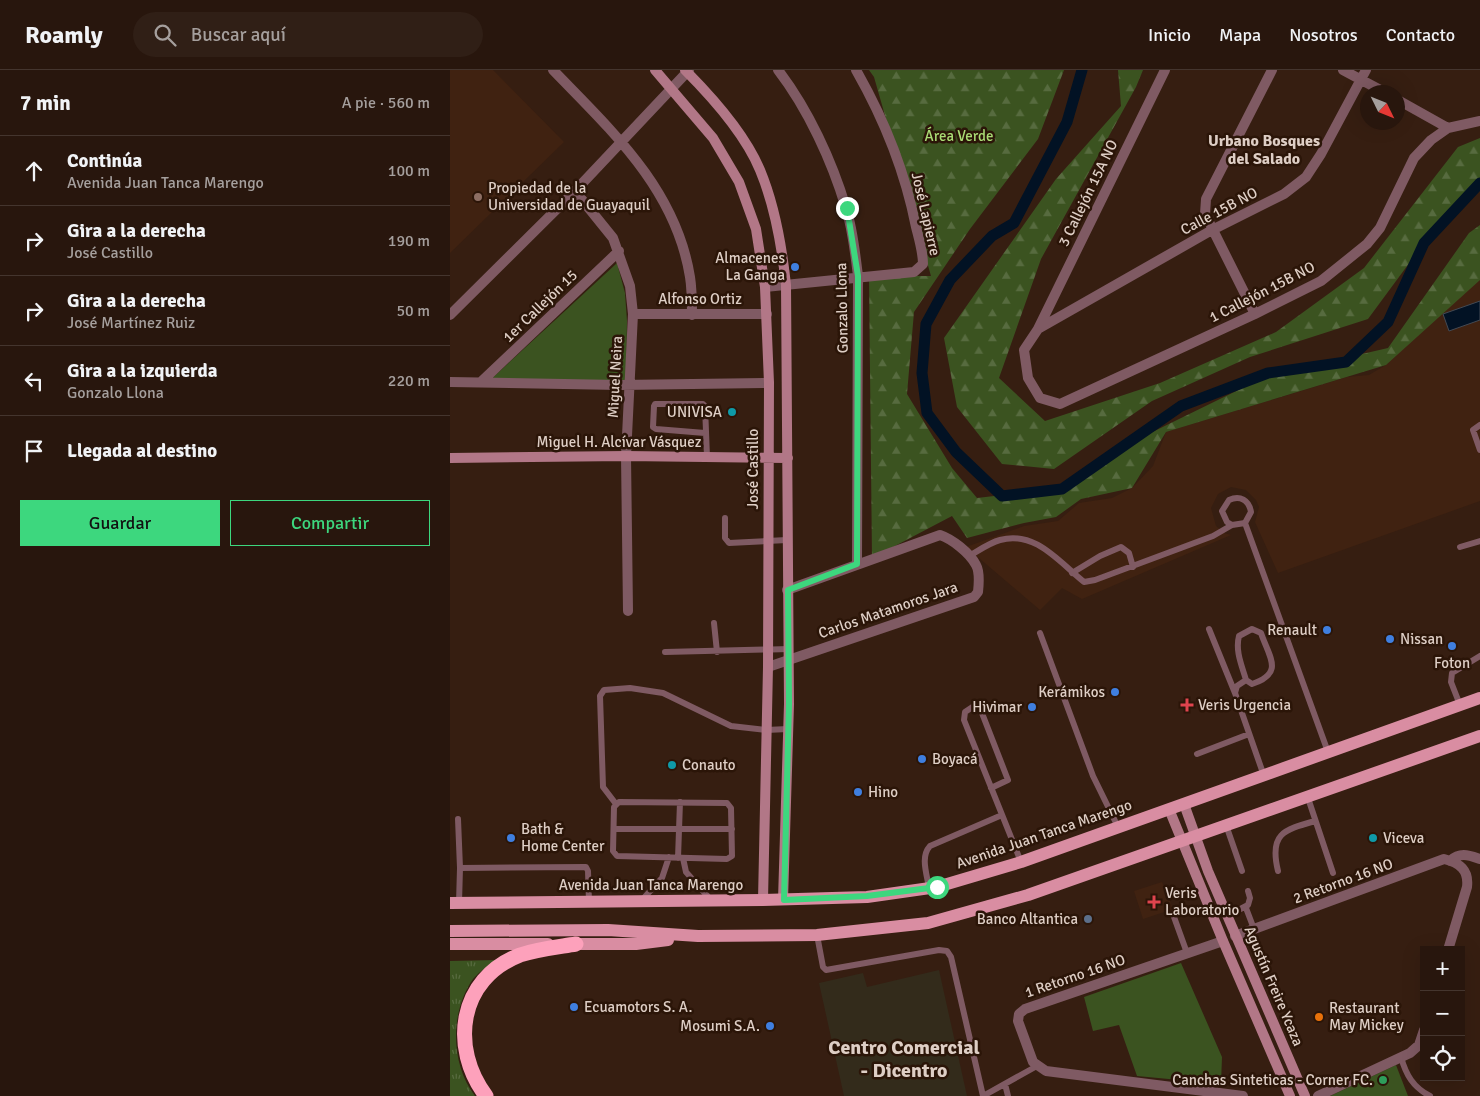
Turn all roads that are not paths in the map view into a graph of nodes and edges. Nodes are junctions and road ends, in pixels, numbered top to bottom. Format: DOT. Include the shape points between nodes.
graph roads {
  1 [pos="553,70"];
  2 [pos="655,70"];
  3 [pos="778,70"];
  4 [pos="856,70"];
  5 [pos="1165,70"];
  6 [pos="1272,70"];
  7 [pos="1343,70"];
  8 [pos="687,71"];
  9 [pos="1363,75"];
  10 [pos="1375,85"];
  11 [pos="672,88"];
  12 [pos="1405,104"];
  13 [pos="1480,121"];
  14 [pos="1448,128"];
  15 [pos="622,142"];
  16 [pos="575,192"];
  17 [pos="1212,230"];
  18 [pos="619,251"];
  19 [pos="858,276"];
  20 [pos="786,285"];
  21 [pos="765,287"];
  22 [pos="633,314"];
  23 [pos="767,314"];
  24 [pos="1255,314"];
  25 [pos="450,315"];
  26 [pos="692,315"];
  27 [pos="1038,329"];
  28 [pos="450,382"];
  29 [pos="481,382"];
  30 [pos="769,383"];
  31 [pos="629,384"];
  32 [pos="1060,404"];
  33 [pos="1480,425"];
  34 [pos="705,433"];
  35 [pos="1480,450"];
  36 [pos="626,456"];
  37 [pos="707,457"];
  38 [pos="450,458"];
  39 [pos="769,458"];
  40 [pos="788,458"];
  41 [pos="725,518"];
  42 [pos="1245,523"];
  43 [pos="1232,525"];
  44 [pos="787,540"];
  45 [pos="768,541"];
  46 [pos="1480,541"];
  47 [pos="1460,547"];
  48 [pos="969,556"];
  49 [pos="857,564"];
  50 [pos="1133,567"];
  51 [pos="1072,573"];
  52 [pos="788,590"];
  53 [pos="628,611"];
  54 [pos="714,623"];
  55 [pos="1209,629"];
  56 [pos="1040,633"];
  57 [pos="789,649"];
  58 [pos="767,651"];
  59 [pos="665,652"];
  60 [pos="717,652"];
  61 [pos="1480,656"];
  62 [pos="789,660"];
  63 [pos="768,667"];
  64 [pos="1246,680"];
  65 [pos="1235,693"];
  66 [pos="1480,698"];
  67 [pos="1460,705"];
  68 [pos="788,729"];
  69 [pos="766,730"];
  70 [pos="1249,734"];
  71 [pos="1480,736"];
  72 [pos="1328,752"];
  73 [pos="1197,754"];
  74 [pos="1264,776"];
  75 [pos="991,788"];
  76 [pos="1308,798"];
  77 [pos="680,802"];
  78 [pos="616,804"];
  79 [pos="1184,804"];
  80 [pos="1169,809"];
  81 [pos="1002,815"];
  82 [pos="458,819"];
  83 [pos="1315,820"];
  84 [pos="1226,824"];
  85 [pos="1118,827"];
  86 [pos="679,828"];
  87 [pos="614,829"];
  88 [pos="732,829"];
  89 [pos="1196,835"];
  90 [pos="1181,840"];
  91 [pos="669,857"];
  92 [pos="681,858"];
  93 [pos="1480,859"];
  94 [pos="1450,860"];
  95 [pos="1021,862"];
  96 [pos="460,868"];
  97 [pos="1242,871"];
  98 [pos="1278,871"];
  99 [pos="1333,873"];
  100 [pos="929,888"];
  101 [pos="1248,891"];
  102 [pos="763,900"];
  103 [pos="784,900"];
  104 [pos="641,901"];
  105 [pos="712,901"];
  106 [pos="589,902"];
  107 [pos="454,903"];
  108 [pos="1246,908"];
  109 [pos="1227,916"];
  110 [pos="1174,917"];
  111 [pos="1254,930"];
  112 [pos="450,931"];
  113 [pos="817,935"];
  114 [pos="698,936"];
  115 [pos="1236,936"];
  116 [pos="1222,941"];
  117 [pos="450,944"];
  118 [pos="576,944"];
  119 [pos="1449,946"];
  120 [pos="1187,953"];
  121 [pos="1422,1036"];
  122 [pos="1400,1056"];
  123 [pos="1037,1066"];
  124 [pos="1005,1084"];
  125 [pos="486,1096"];
  126 [pos="983,1096"];
  127 [pos="1008,1096"];
  128 [pos="1243,1096"];
  129 [pos="1290,1096"];
  130 [pos="1305,1096"];
  131 [pos="1318,1096"];
  132 [pos="1430,1096"];
  1 -- 15 [label="street"];
  2 -- 11 [label="street, José Castillo"];
  3 -- 19 [label="street, Gonzalo Llona" via="818,139 840,191 850,224"];
  4 -- 19 [label="street, José Lapierre" via="896,156 910,197 924,263 914,272"];
  5 -- 27 [label="street, 3 Callejón 15A NO"];
  6 -- 17 [label="street" via="1206,199 1205,214"];
  7 -- 9 [label="street"];
  8 -- 11 [label="street"];
  8 -- 20 [label="street" via="733,125 760,170 781,241"];
  9 -- 10 [label="street"];
  9 -- 17 [label="street, Calle 15B NO" via="1306,178 1284,194"];
  11 -- 15 [label="street"];
  11 -- 21 [label="street, José Castillo" via="713,138 739,182 756,229"];
  12 -- 14 [label="street"];
  13 -- 14 [label="street"];
  14 -- 24 [label="street, 1 Callejón 15B NO" via="1414,158 1380,228 1367,244 1321,281"];
  15 -- 16 [label="street"];
  15 -- 26 [label="street" via="660,194 674,223 690,277"];
  16 -- 18 [label="street, Miguel Neira" via="603,224"];
  16 -- 25 [label="street"];
  17 -- 24 [label="street"];
  17 -- 27 [label="street, Calle 15B NO"];
  18 -- 22 [label="street, Miguel Neira" via="630,286"];
  18 -- 29 [label="street, 1er Callejón 15"];
  19 -- 20 [label="street, José Lapierre"];
  19 -- 49 [label="street, Gonzalo Llona"];
  20 -- 21 [label="street, José Lapierre"];
  20 -- 40 [label="street"];
  21 -- 23 [label="street, José Castillo"];
  22 -- 26 [label="street, Alfonso Ortiz"];
  22 -- 31 [label="street, Miguel Neira"];
  23 -- 26 [label="street, Alfonso Ortiz"];
  23 -- 30 [label="street, José Castillo"];
  24 -- 32 [label="street, 1 Callejón 15B NO"];
  27 -- 32 [label="street, 3 Callejón 15A NO" via="1024,350 1028,378 1040,398"];
  28 -- 29 [label="street"];
  29 -- 31 [label="street"];
  30 -- 31 [label="street"];
  30 -- 39 [label="street, José Castillo"];
  31 -- 36 [label="street, Miguel Neira"];
  33 -- 35 [label="lane" via="1473,430"];
  34 -- 34 [label="lane" via="706,408 703,404 654,406 653,426 656,429"];
  34 -- 37 [label="lane"];
  36 -- 37 [label="street, Miguel H. Alcívar Vásquez"];
  36 -- 38 [label="street, Miguel H. Alcívar Vásquez"];
  36 -- 53 [label="street, Miguel Neira"];
  37 -- 39 [label="street, Miguel H. Alcívar Vásquez"];
  39 -- 40 [label="street, Miguel H. Alcívar Vásquez"];
  39 -- 45 [label="street, José Castillo"];
  40 -- 44 [label="street"];
  41 -- 45 [label="lane" via="726,542"];
  42 -- 43 [label="lane"];
  42 -- 43 [label="lane" via="1251,512 1250,506 1246,501 1234,498 1224,505 1222,511"];
  42 -- 72 [label="lane"];
  43 -- 50 [label="lane" via="1213,536"];
  44 -- 45 [label="lane"];
  44 -- 52 [label="street"];
  45 -- 58 [label="street, José Castillo"];
  46 -- 47 [label="lane"];
  48 -- 49 [label="street" via="940,535"];
  48 -- 51 [label="lane" via="998,540 1017,536 1034,541"];
  48 -- 62 [label="street, Carlos Matamoros Jara" via="976,565 979,579 977,595"];
  49 -- 52 [label="street"];
  50 -- 51 [label="lane" via="1084,582"];
  50 -- 51 [label="lane" via="1129,553 1121,547"];
  52 -- 57 [label="street"];
  54 -- 60 [label="lane"];
  55 -- 65 [label="lane"];
  56 -- 85 [label="lane" via="1093,776"];
  57 -- 58 [label="lane"];
  57 -- 62 [label="street"];
  58 -- 60 [label="lane"];
  58 -- 63 [label="street, José Castillo"];
  59 -- 60 [label="lane"];
  61 -- 67 [label="lane" via="1452,673"];
  62 -- 63 [label="street, Carlos Matamoros Jara"];
  62 -- 68 [label="street"];
  63 -- 69 [label="street, José Castillo"];
  64 -- 64 [label="lane" via="1252,684 1262,680 1271,675 1273,667 1261,633 1252,629 1239,636 1238,641 1237,650"];
  64 -- 65 [label="lane"];
  65 -- 70 [label="lane"];
  66 -- 67 [label="main road, Avenida Juan Tanca Marengo"];
  67 -- 72 [label="main road, Avenida Juan Tanca Marengo"];
  68 -- 69 [label="lane"];
  68 -- 103 [label="street"];
  69 -- 78 [label="lane" via="731,726 663,693 630,688 604,690 600,696 603,787"];
  69 -- 102 [label="street, José Castillo"];
  70 -- 73 [label="lane"];
  70 -- 74 [label="lane"];
  71 -- 76 [label="main road"];
  72 -- 74 [label="main road, Avenida Juan Tanca Marengo"];
  74 -- 79 [label="main road, Avenida Juan Tanca Marengo"];
  75 -- 75 [label="lane" via="964,720 964,712 974,706 980,708 1008,780"];
  75 -- 81 [label="lane"];
  76 -- 83 [label="lane"];
  76 -- 84 [label="main road"];
  77 -- 78 [label="lane"];
  77 -- 86 [label="lane"];
  77 -- 88 [label="lane" via="727,803 731,808"];
  78 -- 87 [label="lane"];
  79 -- 80 [label="main road, Avenida Juan Tanca Marengo"];
  79 -- 89 [label="street, Agustín Freire Ycaza"];
  80 -- 85 [label="main road, Avenida Juan Tanca Marengo"];
  80 -- 90 [label="street, Agustín Freire Ycaza"];
  81 -- 95 [label="lane"];
  81 -- 100 [label="lane" via="926,850 924,858"];
  82 -- 96 [label="lane"];
  83 -- 98 [label="lane" via="1286,829 1277,839 1274,853"];
  83 -- 99 [label="lane"];
  84 -- 89 [label="main road"];
  84 -- 97 [label="lane"];
  85 -- 95 [label="main road, Avenida Juan Tanca Marengo"];
  86 -- 87 [label="lane"];
  86 -- 88 [label="lane"];
  86 -- 92 [label="lane"];
  87 -- 91 [label="lane" via="613,851 616,856"];
  88 -- 92 [label="lane" via="731,858"];
  89 -- 90 [label="main road"];
  89 -- 109 [label="street, Agustín Freire Ycaza"];
  90 -- 113 [label="main road" via="1028,895 928,923"];
  90 -- 116 [label="street, Agustín Freire Ycaza"];
  91 -- 92 [label="lane"];
  91 -- 104 [label="lane" via="662,878"];
  92 -- 105 [label="lane" via="691,879"];
  93 -- 94 [label="street, 2 Retorno 16 NO" via="1464,854"];
  94 -- 111 [label="street, 2 Retorno 16 NO"];
  94 -- 119 [label="street" via="1468,876"];
  95 -- 100 [label="main road, Avenida Juan Tanca Marengo"];
  96 -- 106 [label="lane" via="586,867"];
  96 -- 107 [label="lane"];
  100 -- 103 [label="main road, Avenida Juan Tanca Marengo" via="867,896"];
  101 -- 108 [label="lane" via="1250,902"];
  102 -- 103 [label="main road, Avenida Juan Tanca Marengo"];
  102 -- 105 [label="main road, Avenida Juan Tanca Marengo"];
  104 -- 105 [label="main road, Avenida Juan Tanca Marengo"];
  104 -- 106 [label="main road, Avenida Juan Tanca Marengo"];
  106 -- 107 [label="main road, Avenida Juan Tanca Marengo"];
  108 -- 109 [label="lane"];
  108 -- 111 [label="lane"];
  109 -- 115 [label="street, Agustín Freire Ycaza"];
  110 -- 120 [label="lane"];
  111 -- 115 [label="street, 2 Retorno 16 NO"];
  112 -- 114 [label="main road" via="608,930"];
  113 -- 114 [label="main road"];
  113 -- 126 [label="lane" via="826,970 947,951"];
  114 -- 118 [label="main road" via="636,944"];
  115 -- 130 [label="street, Agustín Freire Ycaza"];
  116 -- 120 [label="street, 1 Retorno 16 NO"];
  116 -- 129 [label="street, Agustín Freire Ycaza"];
  117 -- 118 [label="main road"];
  118 -- 125 [label="highway" via="519,956 484,978 469,998 460,1019 459,1047 471,1079"];
  120 -- 123 [label="street, 1 Retorno 16 NO" via="1024,1009 1018,1021"];
  121 -- 122 [label="street" via="1419,1045"];
  122 -- 131 [label="street"];
  122 -- 132 [label="lane" via="1411,1082"];
  123 -- 124 [label="lane"];
  123 -- 128 [label="street" via="1046,1071"];
  124 -- 126 [label="lane"];
  124 -- 127 [label="lane"];
}
